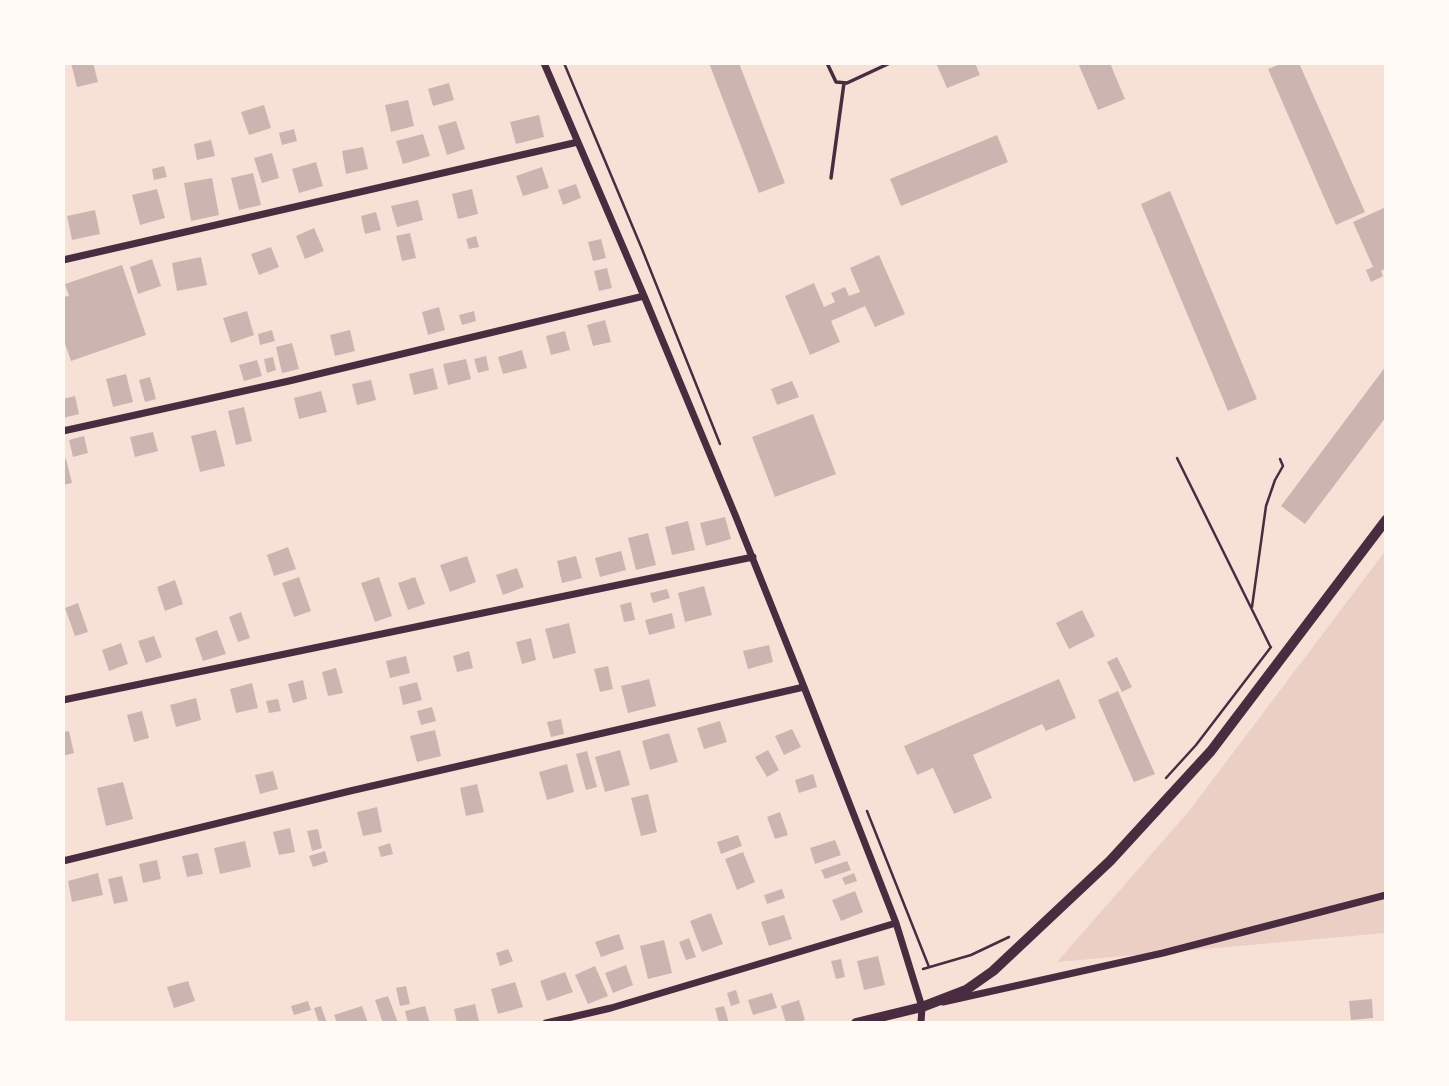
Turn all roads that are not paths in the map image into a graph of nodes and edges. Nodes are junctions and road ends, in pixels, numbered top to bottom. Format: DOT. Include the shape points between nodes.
graph roads {
  1 [pos="544,63"];
  2 [pos="827,63"];
  3 [pos="890,63"];
  4 [pos="844,83"];
  5 [pos="578,142"];
  6 [pos="831,178"];
  7 [pos="63,260"];
  8 [pos="644,296"];
  9 [pos="63,431"];
  10 [pos="1386,520"];
  11 [pos="753,557"];
  12 [pos="804,687"];
  13 [pos="63,700"];
  14 [pos="63,860"];
  15 [pos="1386,895"];
  16 [pos="896,923"];
  17 [pos="922,1007"];
  18 [pos="546,1023"];
  19 [pos="856,1023"];
  20 [pos="921,1023"];
  1 -- 5 [label="street"];
  2 -- 4 [label="lane" via="835,82"];
  3 -- 4 [label="lane"];
  4 -- 6 [label="lane"];
  5 -- 7 [label="street"];
  5 -- 8 [label="street"];
  8 -- 9 [label="street"];
  8 -- 11 [label="street"];
  10 -- 17 [label="street" via="1212,751 1110,861 993,971 966,990"];
  11 -- 12 [label="street"];
  11 -- 13 [label="street"];
  12 -- 14 [label="street"];
  12 -- 16 [label="street"];
  15 -- 17 [label="street" via="1163,953"];
  16 -- 17 [label="street"];
  16 -- 18 [label="street"];
  17 -- 19 [label="street"];
  17 -- 20 [label="street"];
}
